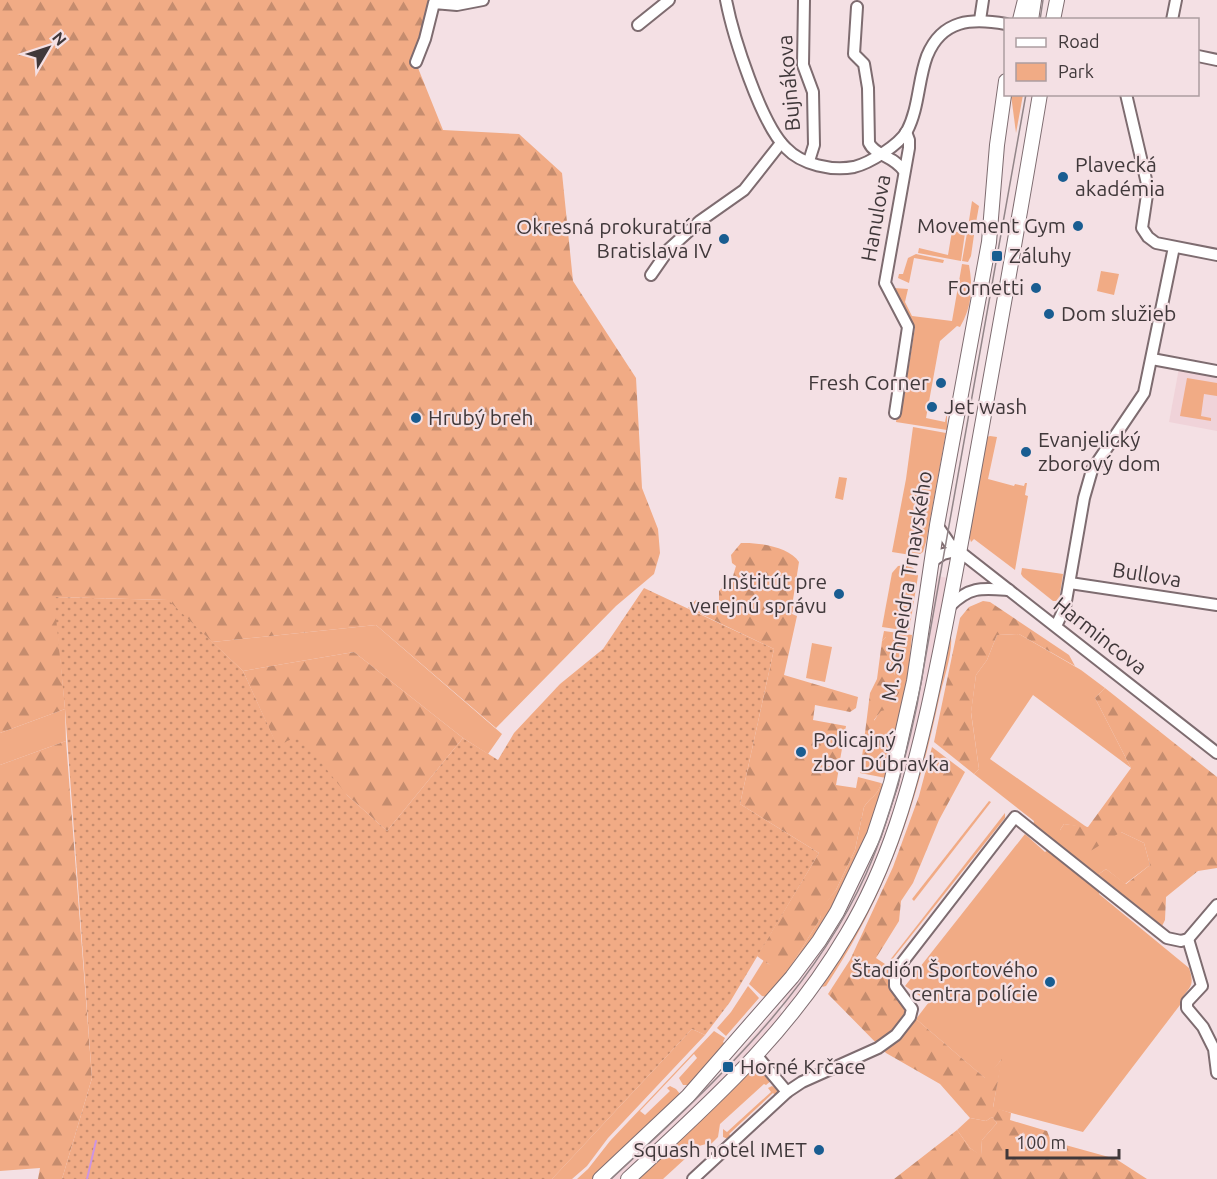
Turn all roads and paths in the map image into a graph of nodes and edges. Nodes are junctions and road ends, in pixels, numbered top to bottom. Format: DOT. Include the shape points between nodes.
graph roads {
  1 [pos="483,0"];
  2 [pos="669,0"];
  3 [pos="726,0"];
  4 [pos="804,0"];
  5 [pos="983,0"];
  6 [pos="1025,0"];
  7 [pos="1034,0"];
  8 [pos="1057,0"];
  9 [pos="1176,0"];
  10 [pos="857,7"];
  11 [pos="1020,18"];
  12 [pos="1031,18"];
  13 [pos="1053,18"];
  14 [pos="1172,18"];
  15 [pos="980,20"];
  16 [pos="1004,24"];
  17 [pos="638,25"];
  18 [pos="1199,56"];
  19 [pos="1217,60"];
  20 [pos="416,63"];
  21 [pos="1004,89"];
  22 [pos="1040,96"];
  23 [pos="1126,96"];
  24 [pos="906,132"];
  25 [pos="781,143"];
  26 [pos="881,154"];
  27 [pos="809,161"];
  28 [pos="904,171"];
  29 [pos="1174,247"];
  30 [pos="1217,255"];
  31 [pos="651,274"];
  32 [pos="1152,359"];
  33 [pos="1217,371"];
  34 [pos="895,413"];
  35 [pos="937,525"];
  36 [pos="960,550"];
  37 [pos="931,562"];
  38 [pos="1070,583"];
  39 [pos="1009,590"];
  40 [pos="1217,605"];
  41 [pos="950,606"];
  42 [pos="1056,626"];
  43 [pos="1217,753"];
  44 [pos="1217,905"];
  45 [pos="1188,939"];
  46 [pos="757,1056"];
  47 [pos="1217,1073"];
  48 [pos="787,1092"];
  49 [pos="600,1179"];
  50 [pos="628,1179"];
  51 [pos="693,1179"];
  1 -- 20 [label="street" via="457,5 434,3"];
  2 -- 17 [label="street"];
  3 -- 25 [label="street, Hanulova" via="759,103"];
  4 -- 27 [label="street, Bujnákova" via="803,65 813,92 814,145"];
  5 -- 15 [label="street"];
  6 -- 11 [label="main road"];
  7 -- 12 [label="main road"];
  8 -- 13 [label="main road"];
  9 -- 14 [label="street"];
  10 -- 26 [label="street" via="854,54 864,64 869,143"];
  15 -- 16 [label="street, Hanulova"];
  15 -- 24 [label="street, Hanulova" via="949,28 930,47"];
  18 -- 19 [label="street"];
  21 -- 35 [label="main road, M. Schneidra Trnavského" via="989,242"];
  22 -- 36 [label="main road, M. Schneidra Trnavského"];
  23 -- 29 [label="street" via="1148,188 1142,228 1156,243"];
  24 -- 26 [label="street, Hanulova"];
  24 -- 28 [label="street, Hanulova" via="909,140"];
  25 -- 27 [label="street, Hanulova"];
  25 -- 31 [label="street" via="744,190 700,221 669,249"];
  26 -- 27 [label="street, Hanulova" via="847,168 835,169"];
  26 -- 28 [label="street" via="896,161"];
  28 -- 34 [label="street, Hanulova" via="885,283 908,327"];
  29 -- 30 [label="street"];
  29 -- 32 [label="street"];
  32 -- 33 [label="street"];
  32 -- 38 [label="street" via="1144,393 1092,470"];
  35 -- 36 [label="street, Harmincova" via="950,544"];
  35 -- 37 [label="main road, M. Schneidra Trnavského"];
  36 -- 37 [label="street"];
  36 -- 39 [label="street, Harmincova"];
  36 -- 41 [label="main road, M. Schneidra Trnavského"];
  37 -- 49 [label="main road, M. Schneidra Trnavského" via="912,690 891,783 874,835 843,901 806,959 704,1079"];
  38 -- 40 [label="street, Bullova"];
  38 -- 42 [label="street"];
  39 -- 41 [label="street" via="970,590"];
  39 -- 42 [label="street, Harmincova"];
  41 -- 46 [label="main road, M. Schneidra Trnavského" via="919,749 888,851 860,912 836,952 795,1011"];
  42 -- 43 [label="street, Harmincova"];
  44 -- 45 [label="street"];
  45 -- 47 [label="street" via="1202,986 1187,1002 1187,1008 1214,1049"];
  45 -- 48 [label="street" via="1167,938 1015,817 895,972 895,986 912,1009 896,1035 878,1048"];
  46 -- 48 [label="street"];
  46 -- 50 [label="main road, M. Schneidra Trnavského"];
  48 -- 51 [label="street"];
}
